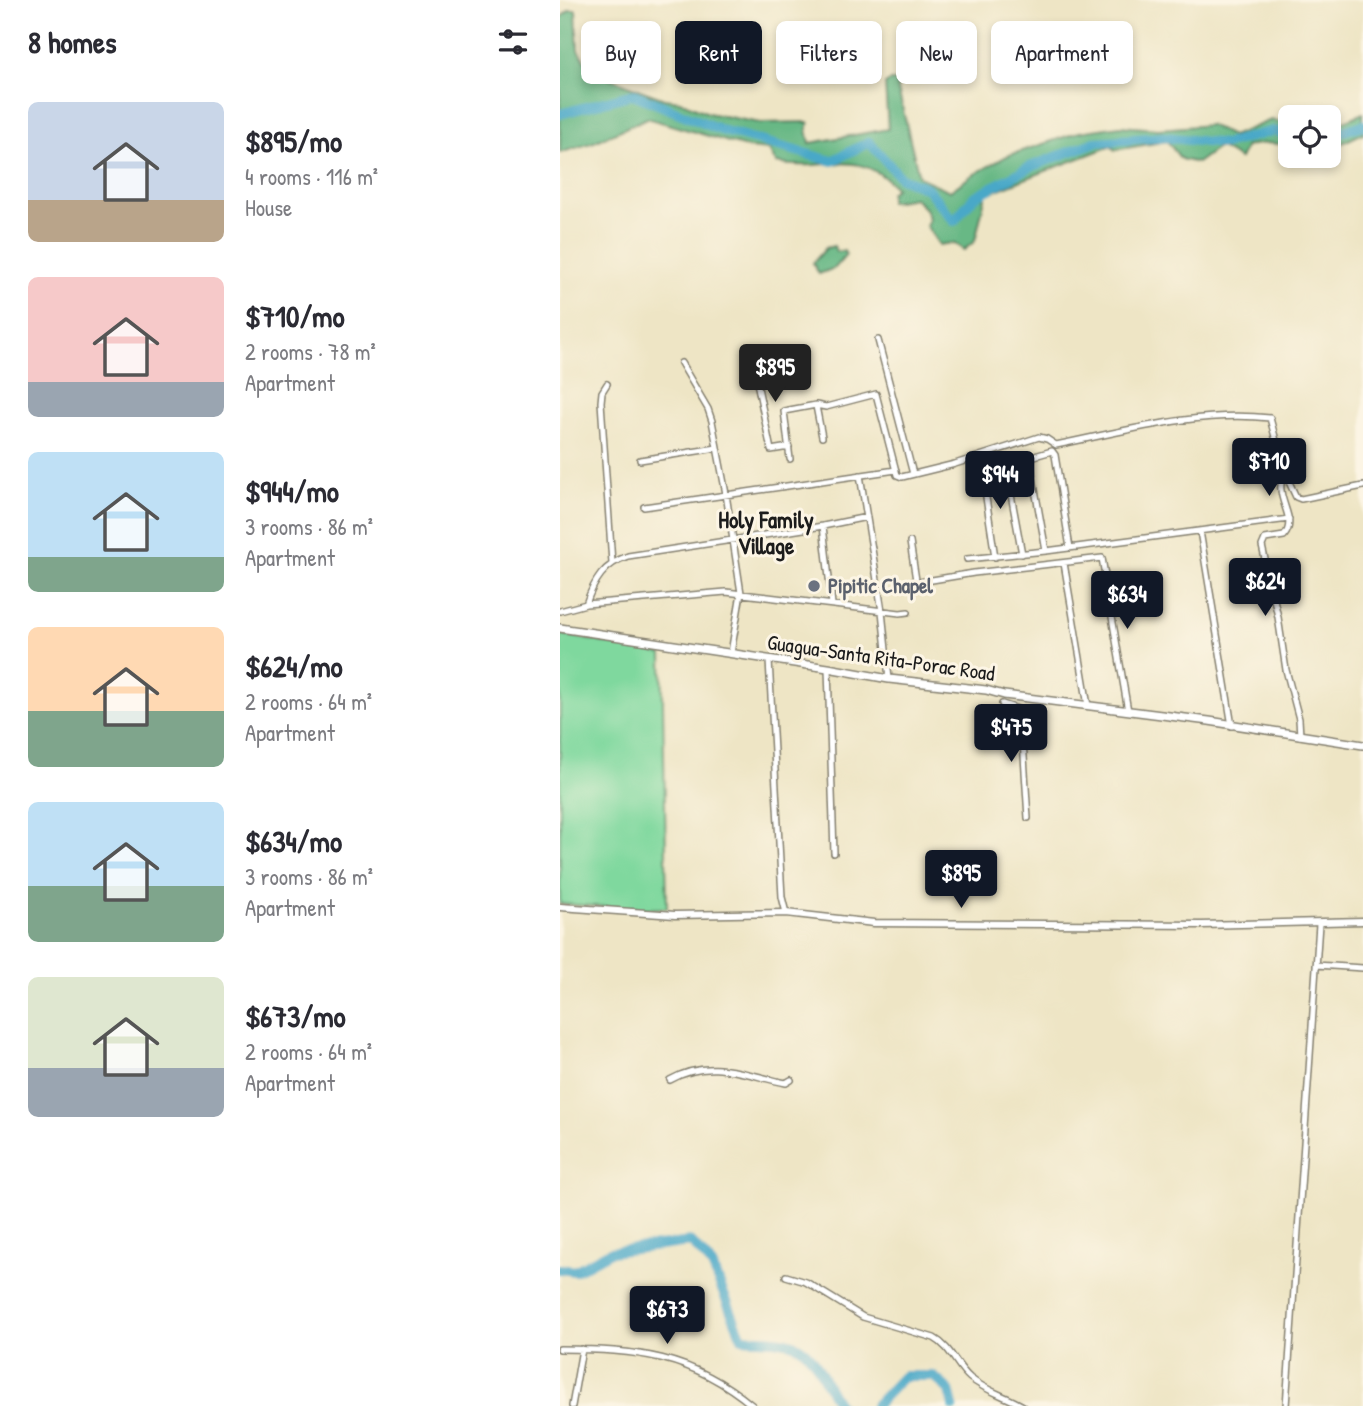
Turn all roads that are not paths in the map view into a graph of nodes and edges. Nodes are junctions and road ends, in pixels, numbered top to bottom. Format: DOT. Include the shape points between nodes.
graph roads {
  1 [pos="878,340"];
  2 [pos="681,363"];
  3 [pos="753,363"];
  4 [pos="607,384"];
  5 [pos="816,405"];
  6 [pos="822,437"];
  7 [pos="789,447"];
  8 [pos="717,448"];
  9 [pos="1029,456"];
  10 [pos="790,459"];
  11 [pos="640,460"];
  12 [pos="1005,463"];
  13 [pos="896,470"];
  14 [pos="1284,471"];
  15 [pos="913,474"];
  16 [pos="860,475"];
  17 [pos="1363,486"];
  18 [pos="1293,492"];
  19 [pos="726,494"];
  20 [pos="1282,498"];
  21 [pos="644,507"];
  22 [pos="867,517"];
  23 [pos="1289,519"];
  24 [pos="823,526"];
  25 [pos="1200,531"];
  26 [pos="733,540"];
  27 [pos="910,542"];
  28 [pos="1070,548"];
  29 [pos="1046,551"];
  30 [pos="1022,554"];
  31 [pos="995,557"];
  32 [pos="967,559"];
  33 [pos="1064,563"];
  34 [pos="612,564"];
  35 [pos="741,593"];
  36 [pos="586,604"];
  37 [pos="832,604"];
  38 [pos="560,611"];
  39 [pos="883,611"];
  40 [pos="908,612"];
  41 [pos="560,628"];
  42 [pos="731,653"];
  43 [pos="769,660"];
  44 [pos="828,668"];
  45 [pos="889,679"];
  46 [pos="1002,704"];
  47 [pos="1088,706"];
  48 [pos="1128,711"];
  49 [pos="1231,726"];
  50 [pos="1300,736"];
  51 [pos="1363,745"];
  52 [pos="1028,818"];
  53 [pos="834,853"];
  54 [pos="560,906"];
  55 [pos="786,913"];
  56 [pos="1363,921"];
  57 [pos="1319,924"];
  58 [pos="1316,965"];
  59 [pos="1363,968"];
  60 [pos="670,1080"];
  61 [pos="791,1080"];
  62 [pos="786,1276"];
  63 [pos="560,1349"];
  64 [pos="582,1349"];
  65 [pos="749,1405"];
  66 [pos="572,1406"];
  67 [pos="1023,1406"];
  68 [pos="1286,1406"];
  1 -- 15 [label="street"];
  2 -- 8 [label="street" via="708,409"];
  3 -- 7 [label="street" via="771,450"];
  4 -- 34 [label="street" via="601,402"];
  5 -- 6 [label="street"];
  5 -- 7 [label="street" via="784,411"];
  5 -- 13 [label="street" via="826,407 876,394"];
  7 -- 10 [label="street"];
  8 -- 11 [label="street"];
  8 -- 19 [label="street"];
  9 -- 12 [label="street"];
  9 -- 28 [label="street" via="1054,452"];
  9 -- 29 [label="street"];
  12 -- 30 [label="street"];
  12 -- 31 [label="street" via="981,473"];
  13 -- 15 [label="street" via="898,476"];
  13 -- 16 [label="street"];
  14 -- 15 [label="street" via="1270,418 1246,415 1140,426 1056,445 1039,437"];
  14 -- 18 [label="street"];
  14 -- 20 [label="street"];
  16 -- 19 [label="street"];
  16 -- 22 [label="street"];
  17 -- 18 [label="street" via="1301,499"];
  18 -- 20 [label="street"];
  19 -- 21 [label="street"];
  19 -- 26 [label="street"];
  20 -- 23 [label="street"];
  22 -- 24 [label="street"];
  22 -- 39 [label="street"];
  23 -- 25 [label="street"];
  23 -- 50 [label="street" via="1288,533 1265,539 1262,545"];
  24 -- 26 [label="street"];
  24 -- 37 [label="street"];
  25 -- 28 [label="street"];
  25 -- 49 [label="street"];
  26 -- 34 [label="street" via="636,554"];
  26 -- 35 [label="street"];
  27 -- 33 [label="street" via="918,582"];
  28 -- 29 [label="street"];
  29 -- 30 [label="street"];
  30 -- 31 [label="street"];
  31 -- 32 [label="street"];
  33 -- 47 [label="street"];
  33 -- 48 [label="street" via="1102,558"];
  34 -- 36 [label="street" via="596,580"];
  35 -- 36 [label="street"];
  35 -- 37 [label="street"];
  35 -- 42 [label="street"];
  36 -- 38 [label="street"];
  37 -- 39 [label="street"];
  39 -- 40 [label="street"];
  39 -- 45 [label="street"];
  41 -- 42 [label="main road, Guagua-Santa Rita-Porac Road"];
  42 -- 43 [label="main road, Guagua-Santa Rita-Porac Road"];
  43 -- 44 [label="main road, Guagua-Santa Rita-Porac Road"];
  43 -- 55 [label="street"];
  44 -- 45 [label="main road, Guagua-Santa Rita-Porac Road"];
  44 -- 53 [label="street"];
  45 -- 47 [label="main road, Guagua-Santa Rita-Porac Road"];
  46 -- 52 [label="street" via="1021,710"];
  47 -- 48 [label="main road, Guagua-Santa Rita-Porac Road"];
  48 -- 49 [label="main road, Guagua-Santa Rita-Porac Road"];
  49 -- 50 [label="main road, Guagua-Santa Rita-Porac Road"];
  50 -- 51 [label="main road, Guagua-Santa Rita-Porac Road"];
  54 -- 55 [label="street" via="675,915"];
  55 -- 57 [label="street" via="874,923"];
  56 -- 57 [label="street"];
  57 -- 58 [label="street"];
  58 -- 59 [label="street"];
  58 -- 68 [label="street"];
  60 -- 61 [label="street" via="684,1071 706,1069 747,1072 786,1083"];
  62 -- 67 [label="street" via="806,1282 863,1317 944,1343 968,1377"];
  63 -- 64 [label="street"];
  64 -- 65 [label="street" via="673,1362 716,1380"];
  64 -- 66 [label="street"];
}
